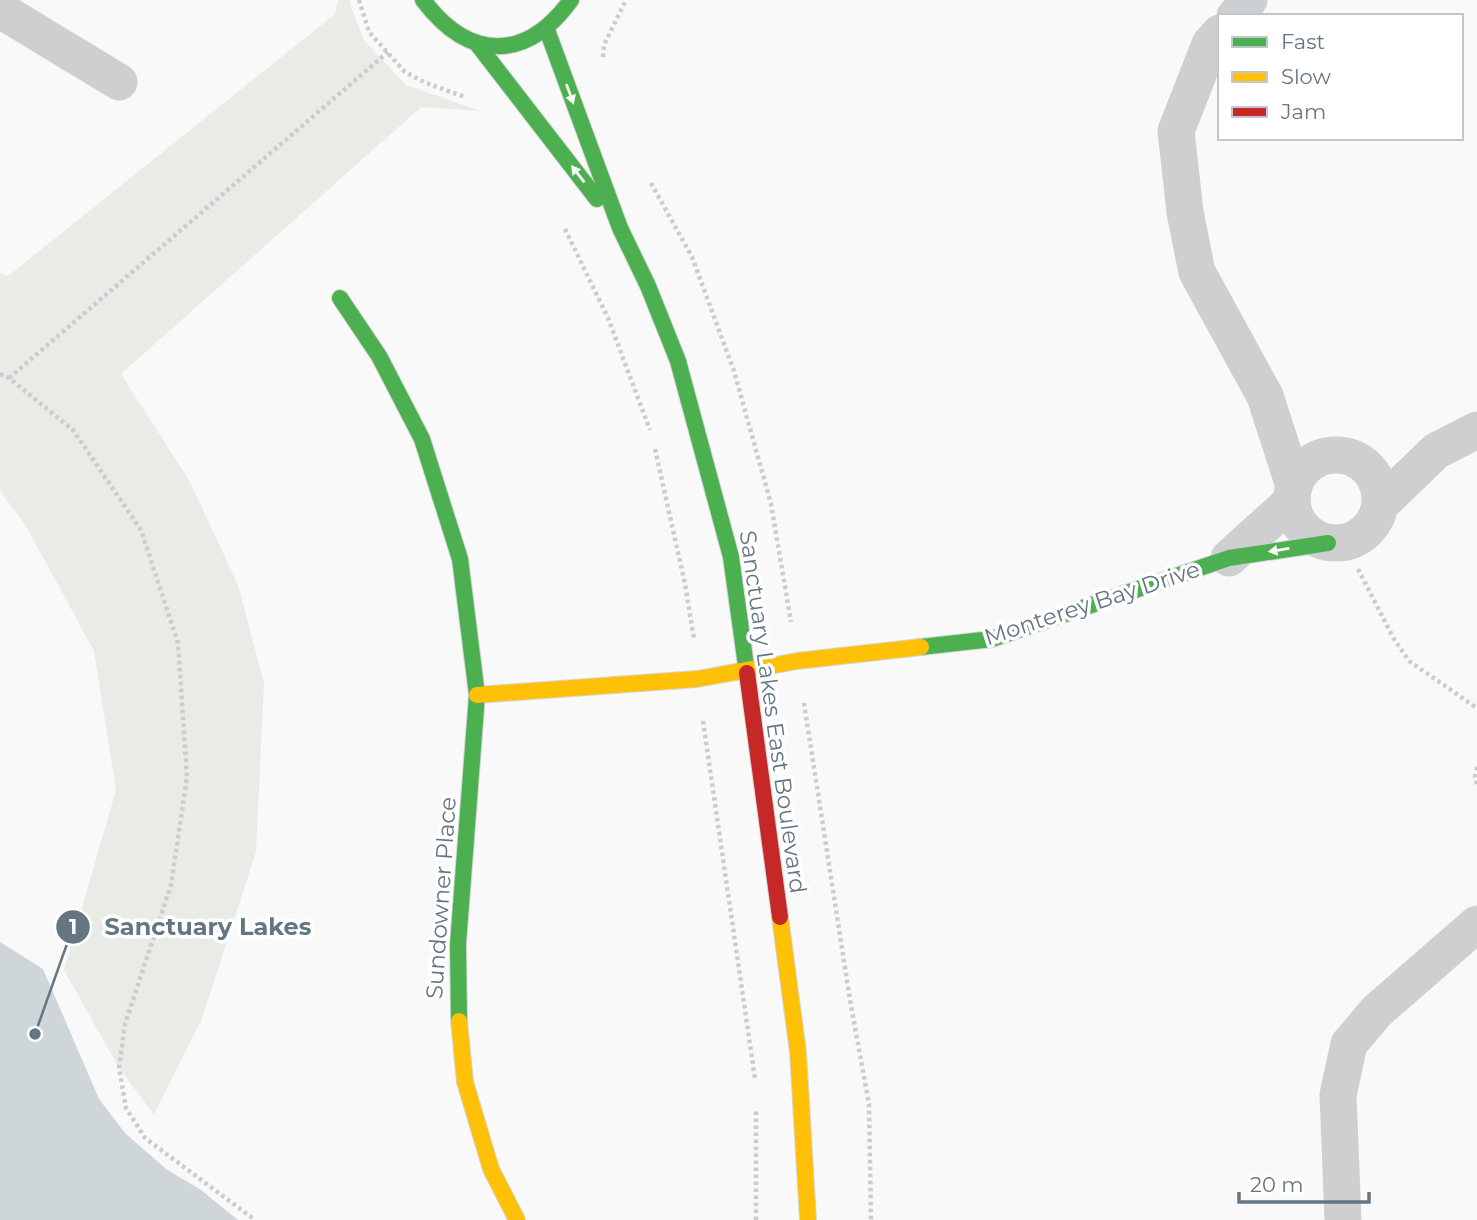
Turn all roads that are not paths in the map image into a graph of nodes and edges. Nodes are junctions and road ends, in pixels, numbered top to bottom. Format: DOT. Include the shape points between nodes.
graph roads {
  1 [pos="423,0"];
  2 [pos="571,0"];
  3 [pos="1249,0"];
  4 [pos="0,10"];
  5 [pos="1237,14"];
  6 [pos="547,30"];
  7 [pos="1218,35"];
  8 [pos="478,45"];
  9 [pos="119,82"];
  10 [pos="620,228"];
  11 [pos="340,298"];
  12 [pos="1265,396"];
  13 [pos="1477,430"];
  14 [pos="1436,452"];
  15 [pos="1338,455"];
  16 [pos="1293,494"];
  17 [pos="1380,505"];
  18 [pos="1337,543"];
  19 [pos="1229,558"];
  20 [pos="746,670"];
  21 [pos="477,695"];
  22 [pos="1477,924"];
  23 [pos="517,1220"];
  24 [pos="808,1220"];
  25 [pos="1343,1220"];
  1 -- 8 [label="street" via="433,17 453,34"];
  2 -- 6 [label="street"];
  3 -- 5 [label="street"];
  4 -- 9 [label="street"];
  6 -- 8 [label="street" via="502,47"];
  6 -- 10 [label="street, Sanctuary Lakes East Boulevard, one-way"];
  7 -- 12 [label="street" via="1210,44 1176,131 1185,212 1197,272"];
  10 -- 8 [label="street, Sanctuary Lakes East Boulevard, one-way"];
  10 -- 20 [label="street, Sanctuary Lakes East Boulevard" via="678,361 731,556"];
  11 -- 21 [label="street, Sundowner Place" via="379,356 422,439 460,559"];
  12 -- 15 [label="street"];
  12 -- 16 [label="street"];
  13 -- 14 [label="street"];
  14 -- 15 [label="street"];
  14 -- 17 [label="street"];
  15 -- 16 [label="street" via="1312,461 1301,472"];
  15 -- 17 [label="street" via="1357,460 1376,478"];
  16 -- 18 [label="street" via="1300,524 1314,537"];
  16 -- 19 [label="street, Monterey Bay Drive"];
  17 -- 18 [label="street" via="1367,532"];
  18 -- 19 [label="street, Monterey Bay Drive, one-way"];
  19 -- 20 [label="street, Monterey Bay Drive" via="992,639"];
  20 -- 21 [label="street" via="697,679"];
  20 -- 24 [label="street, Sanctuary Lakes East Boulevard" via="798,1052"];
  21 -- 23 [label="street, Sundowner Place" via="457,944 457,1007 465,1082 491,1169"];
  22 -- 25 [label="street" via="1377,1011 1349,1044 1338,1095"];
}
